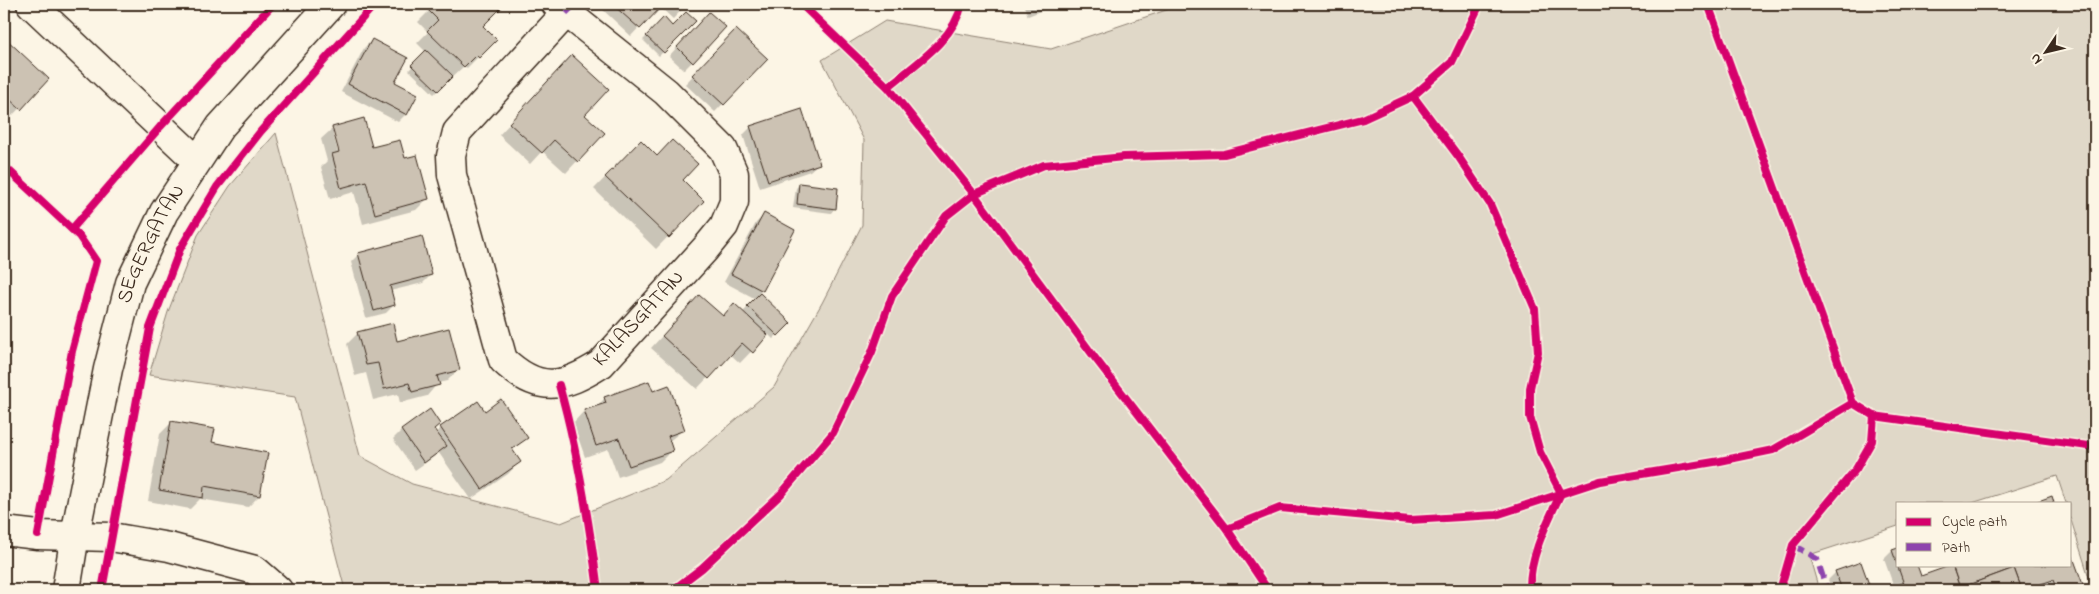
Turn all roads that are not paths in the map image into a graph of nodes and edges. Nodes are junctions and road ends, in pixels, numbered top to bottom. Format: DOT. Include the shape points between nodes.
graph roads {
  1 [pos="31,4"];
  2 [pos="331,4"];
  3 [pos="561,9"];
  4 [pos="197,162"];
  5 [pos="4,531"];
  6 [pos="75,535"];
  7 [pos="66,590"];
  8 [pos="278,590"];
  1 -- 4 [label="street"];
  2 -- 4 [label="street, SEGERGATAN" via="220,127"];
  3 -- 3 [label="street, KALASGATAN" via="666,92 723,148 734,174 734,202 724,226 706,248 601,364 584,375 559,384 538,384 517,373 503,360 452,175 451,156 457,132"];
  4 -- 6 [label="street, SEGERGATAN" via="164,212 130,283 108,369"];
  5 -- 6 [label="street"];
  6 -- 7 [label="street, SEGERGATAN"];
  6 -- 8 [label="street" via="111,537 169,547 255,570"];
}
